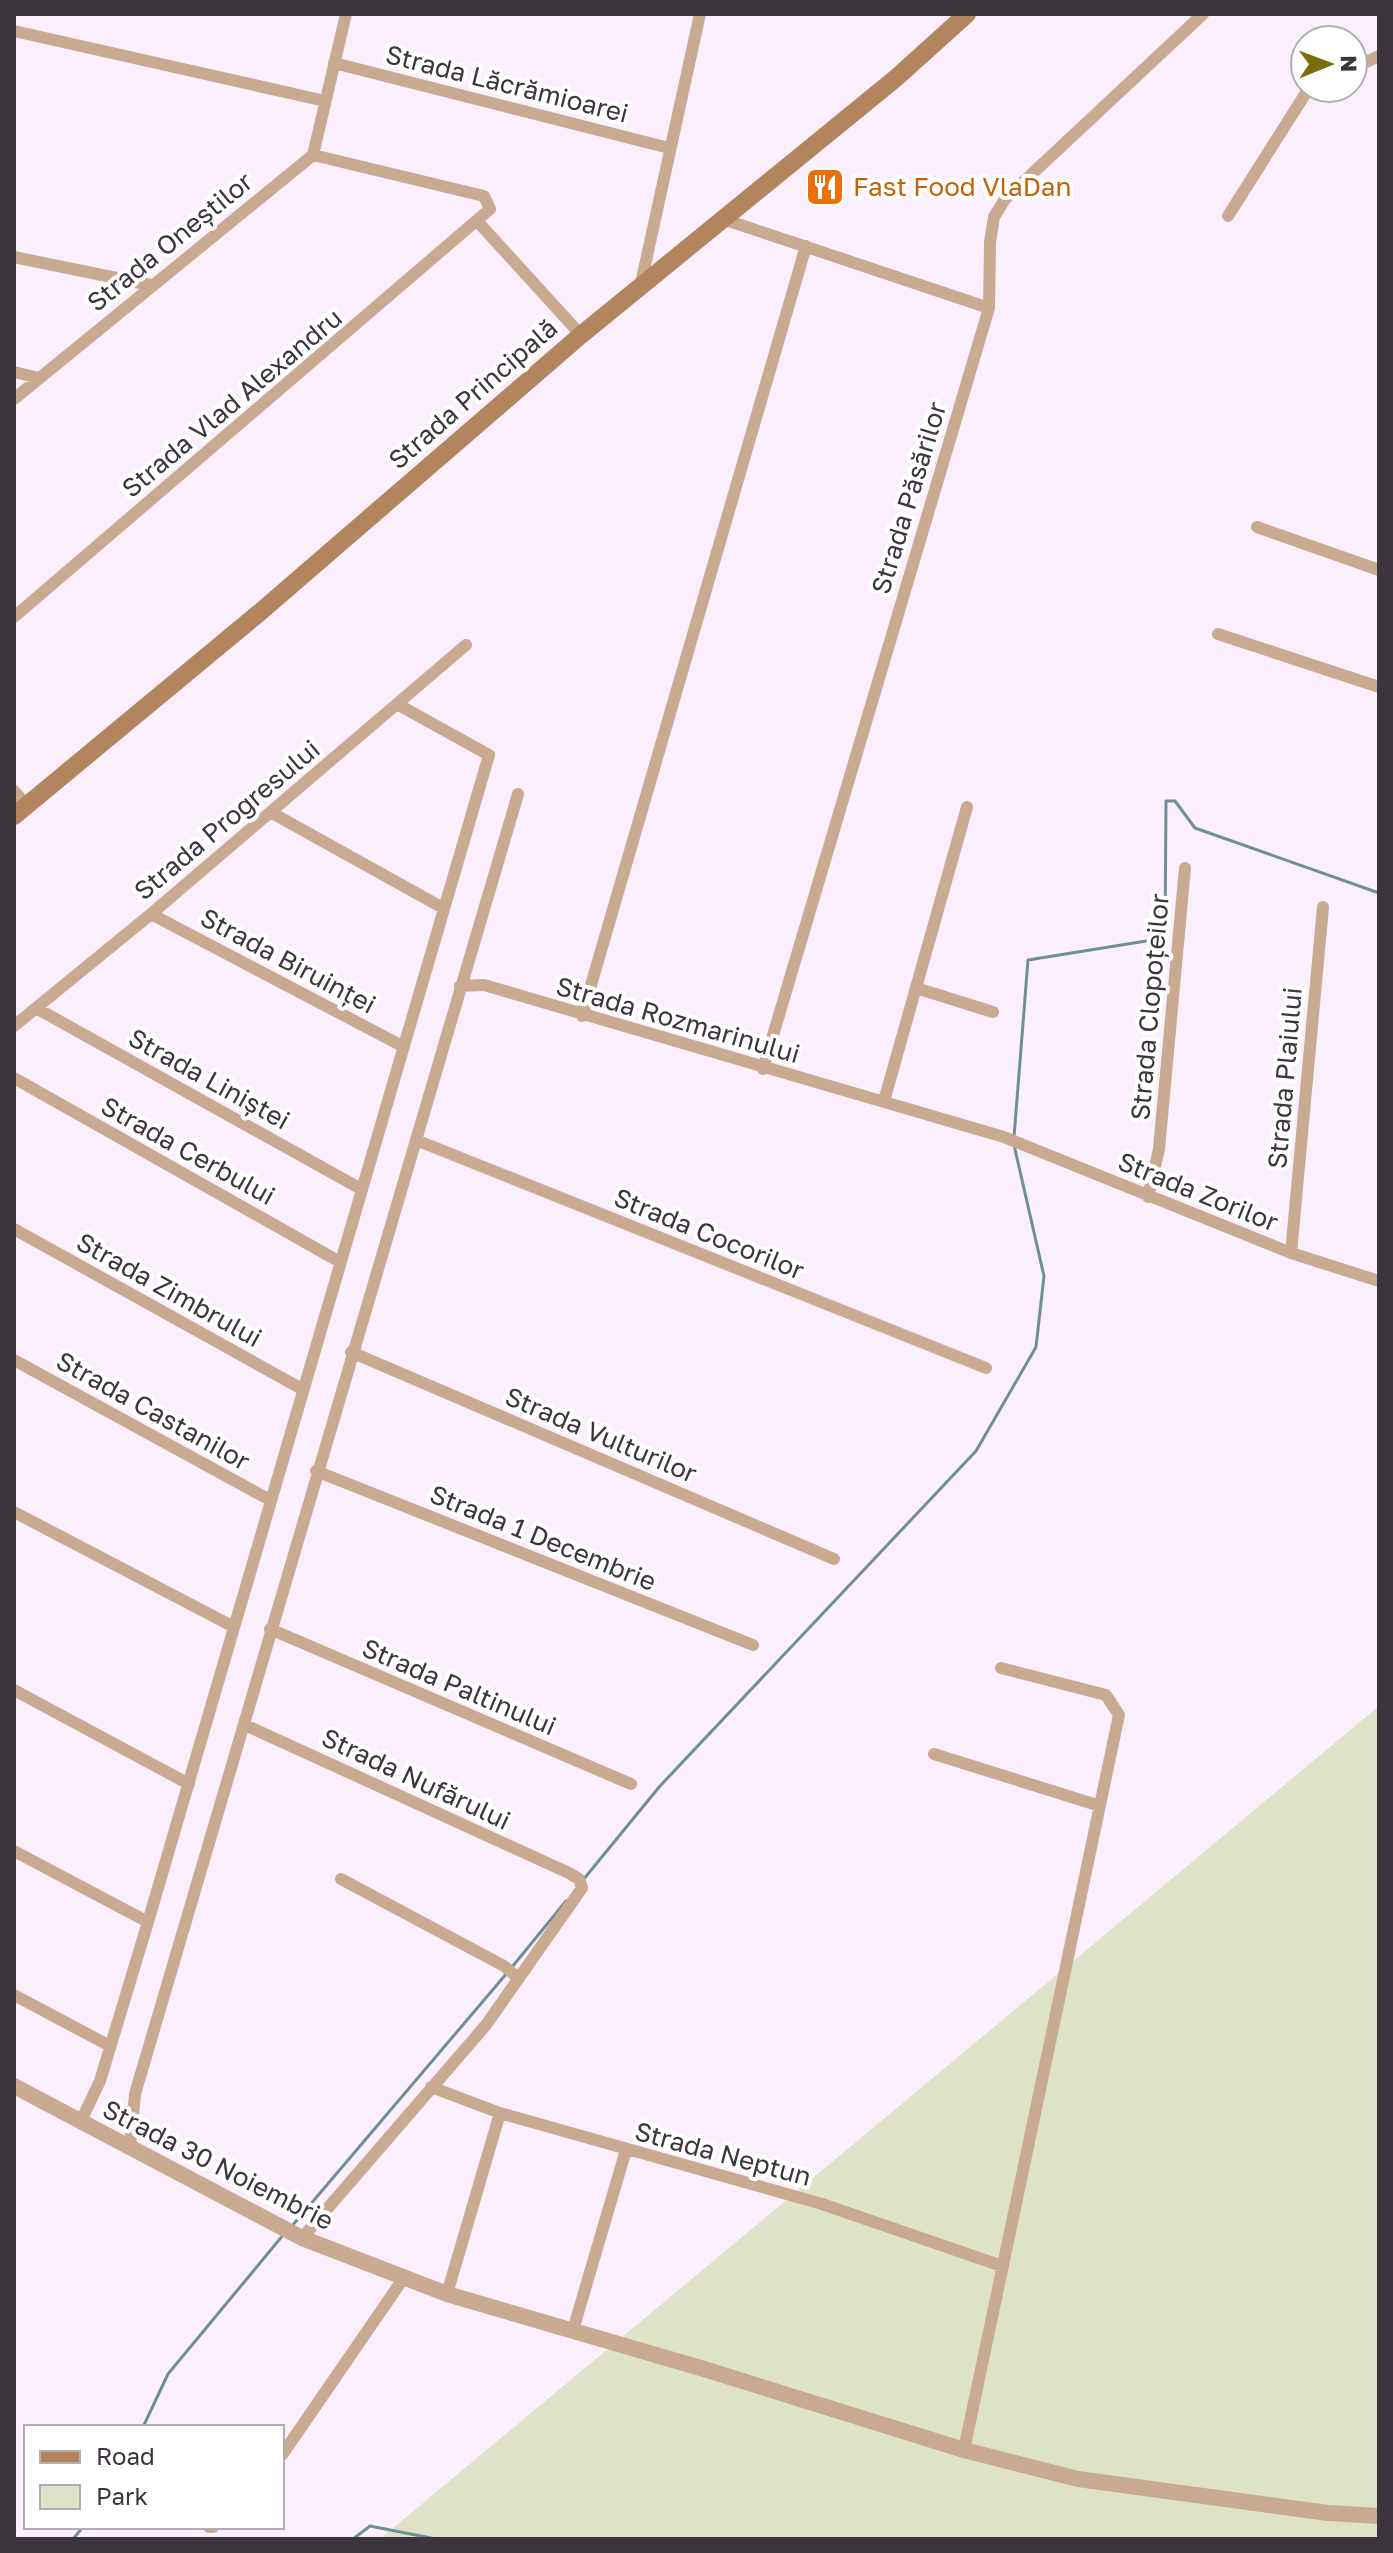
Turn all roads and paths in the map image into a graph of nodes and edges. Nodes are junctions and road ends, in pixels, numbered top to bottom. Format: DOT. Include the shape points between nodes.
graph roads {
  1 [pos="346,14"];
  2 [pos="700,14"];
  3 [pos="967,14"];
  4 [pos="1203,14"];
  5 [pos="14,31"];
  6 [pos="334,63"];
  7 [pos="325,101"];
  8 [pos="1299,104"];
  9 [pos="669,148"];
  10 [pos="313,155"];
  11 [pos="1228,216"];
  12 [pos="723,219"];
  13 [pos="478,222"];
  14 [pos="806,246"];
  15 [pos="14,257"];
  16 [pos="151,285"];
  17 [pos="640,288"];
  18 [pos="989,308"];
  19 [pos="581,335"];
  20 [pos="14,372"];
  21 [pos="39,378"];
  22 [pos="14,399"];
  23 [pos="1257,527"];
  24 [pos="1379,570"];
  25 [pos="14,617"];
  26 [pos="1218,634"];
  27 [pos="466,645"];
  28 [pos="1379,687"];
  29 [pos="397,704"];
  30 [pos="14,791"];
  31 [pos="518,794"];
  32 [pos="967,807"];
  33 [pos="20,811"];
  34 [pos="272,813"];
  35 [pos="1185,868"];
  36 [pos="1323,907"];
  37 [pos="443,908"];
  38 [pos="151,914"];
  39 [pos="460,986"];
  40 [pos="916,988"];
  41 [pos="36,1008"];
  42 [pos="993,1012"];
  43 [pos="582,1016"];
  44 [pos="14,1026"];
  45 [pos="404,1047"];
  46 [pos="763,1069"];
  47 [pos="14,1078"];
  48 [pos="884,1101"];
  49 [pos="1004,1137"];
  50 [pos="416,1140"];
  51 [pos="361,1189"];
  52 [pos="1148,1197"];
  53 [pos="14,1229"];
  54 [pos="1291,1253"];
  55 [pos="340,1262"];
  56 [pos="1379,1281"];
  57 [pos="351,1352"];
  58 [pos="14,1360"];
  59 [pos="986,1368"];
  60 [pos="302,1389"];
  61 [pos="316,1471"];
  62 [pos="270,1500"];
  63 [pos="14,1512"];
  64 [pos="834,1559"];
  65 [pos="232,1626"];
  66 [pos="270,1629"];
  67 [pos="753,1645"];
  68 [pos="1001,1668"];
  69 [pos="14,1690"];
  70 [pos="245,1725"];
  71 [pos="934,1754"];
  72 [pos="189,1784"];
  73 [pos="631,1784"];
  74 [pos="1100,1806"];
  75 [pos="14,1851"];
  76 [pos="341,1879"];
  77 [pos="148,1922"];
  78 [pos="517,1977"];
  79 [pos="14,1995"];
  80 [pos="110,2046"];
  81 [pos="14,2086"];
  82 [pos="431,2087"];
  83 [pos="500,2113"];
  84 [pos="81,2121"];
  85 [pos="130,2147"];
  86 [pos="626,2150"];
  87 [pos="302,2238"];
  88 [pos="1002,2266"];
  89 [pos="403,2279"];
  90 [pos="447,2294"];
  91 [pos="573,2330"];
  92 [pos="964,2450"];
  93 [pos="284,2452"];
  94 [pos="1379,2516"];
  1 -- 6 [label="street"];
  2 -- 9 [label="street"];
  3 -- 12 [label="main road, Strada Principală"];
  4 -- 18 [label="street, Strada Păsărilor" via="1005,199 994,217 990,242"];
  5 -- 7 [label="street"];
  6 -- 7 [label="street"];
  6 -- 9 [label="street, Strada Lăcrămioarei"];
  7 -- 10 [label="street"];
  8 -- 11 [label="street"];
  9 -- 17 [label="street"];
  10 -- 13 [label="street" via="484,196 490,209"];
  10 -- 16 [label="street, Strada Oneștilor"];
  12 -- 14 [label="street"];
  12 -- 17 [label="main road, Strada Principală"];
  13 -- 19 [label="street"];
  13 -- 25 [label="street, Strada Vlad Alexandru"];
  14 -- 18 [label="street"];
  14 -- 43 [label="street"];
  15 -- 16 [label="street"];
  16 -- 21 [label="street, Strada Oneștilor"];
  17 -- 19 [label="main road, Strada Principală"];
  18 -- 46 [label="street, Strada Păsărilor"];
  19 -- 33 [label="main road, Strada Principală"];
  20 -- 21 [label="street"];
  21 -- 22 [label="street, Strada Oneștilor"];
  23 -- 24 [label="street"];
  26 -- 28 [label="street"];
  27 -- 29 [label="street, Strada Progresului"];
  29 -- 34 [label="street, Strada Progresului"];
  29 -- 37 [label="street" via="489,755"];
  30 -- 33 [label="street"];
  31 -- 39 [label="street"];
  32 -- 40 [label="street"];
  34 -- 37 [label="street"];
  34 -- 38 [label="street, Strada Progresului"];
  35 -- 52 [label="street, Strada Clopoțeilor" via="1159,1149"];
  36 -- 54 [label="street, Strada Plaiului"];
  37 -- 45 [label="street"];
  38 -- 41 [label="street, Strada Progresului"];
  38 -- 45 [label="street, Strada Biruinței"];
  39 -- 43 [label="street, Strada Rozmarinului" via="484,985"];
  39 -- 50 [label="street"];
  40 -- 42 [label="street"];
  40 -- 48 [label="street"];
  41 -- 44 [label="street, Strada Progresului"];
  41 -- 51 [label="street, Strada Liniștei"];
  43 -- 46 [label="street, Strada Rozmarinului"];
  45 -- 51 [label="street"];
  46 -- 48 [label="street, Strada Rozmarinului"];
  47 -- 55 [label="street, Strada Cerbului"];
  48 -- 49 [label="street, Strada Rozmarinului"];
  49 -- 52 [label="street, Strada Zorilor"];
  50 -- 57 [label="street"];
  50 -- 59 [label="street, Strada Cocorilor"];
  51 -- 55 [label="street"];
  52 -- 54 [label="street, Strada Zorilor"];
  53 -- 60 [label="street, Strada Zimbrului"];
  54 -- 56 [label="street, Strada Zorilor"];
  55 -- 60 [label="street"];
  57 -- 61 [label="street"];
  57 -- 64 [label="street, Strada Vulturilor"];
  58 -- 62 [label="street, Strada Castanilor"];
  60 -- 62 [label="street"];
  61 -- 66 [label="street"];
  61 -- 67 [label="street, Strada 1 Decembrie"];
  62 -- 65 [label="street"];
  63 -- 65 [label="street"];
  65 -- 72 [label="street"];
  66 -- 70 [label="street"];
  66 -- 73 [label="street, Strada Paltinului"];
  68 -- 74 [label="street" via="1111,1700 1119,1715"];
  69 -- 72 [label="street"];
  70 -- 78 [label="street, Strada Nufărului" via="577,1880"];
  70 -- 85 [label="street" via="135,2094"];
  71 -- 74 [label="street"];
  72 -- 77 [label="street"];
  74 -- 88 [label="street"];
  75 -- 77 [label="street"];
  76 -- 78 [label="street"];
  77 -- 80 [label="street"];
  78 -- 82 [label="street" via="486,2025"];
  79 -- 80 [label="street"];
  80 -- 84 [label="street"];
  81 -- 84 [label="street, Strada 30 Noiembrie"];
  82 -- 83 [label="street, Strada Neptun"];
  82 -- 87 [label="street"];
  83 -- 86 [label="street, Strada Neptun"];
  83 -- 90 [label="street"];
  84 -- 85 [label="street, Strada 30 Noiembrie"];
  85 -- 87 [label="street, Strada 30 Noiembrie"];
  86 -- 88 [label="street, Strada Neptun" via="822,2204"];
  86 -- 91 [label="street"];
  87 -- 89 [label="street, Strada 30 Noiembrie"];
  88 -- 92 [label="street"];
  89 -- 90 [label="street, Strada 30 Noiembrie"];
  89 -- 93 [label="street"];
  90 -- 91 [label="street, Strada 30 Noiembrie"];
  91 -- 92 [label="street, Strada 30 Noiembrie"];
  92 -- 94 [label="street, Strada 30 Noiembrie" via="1078,2479"];
}
